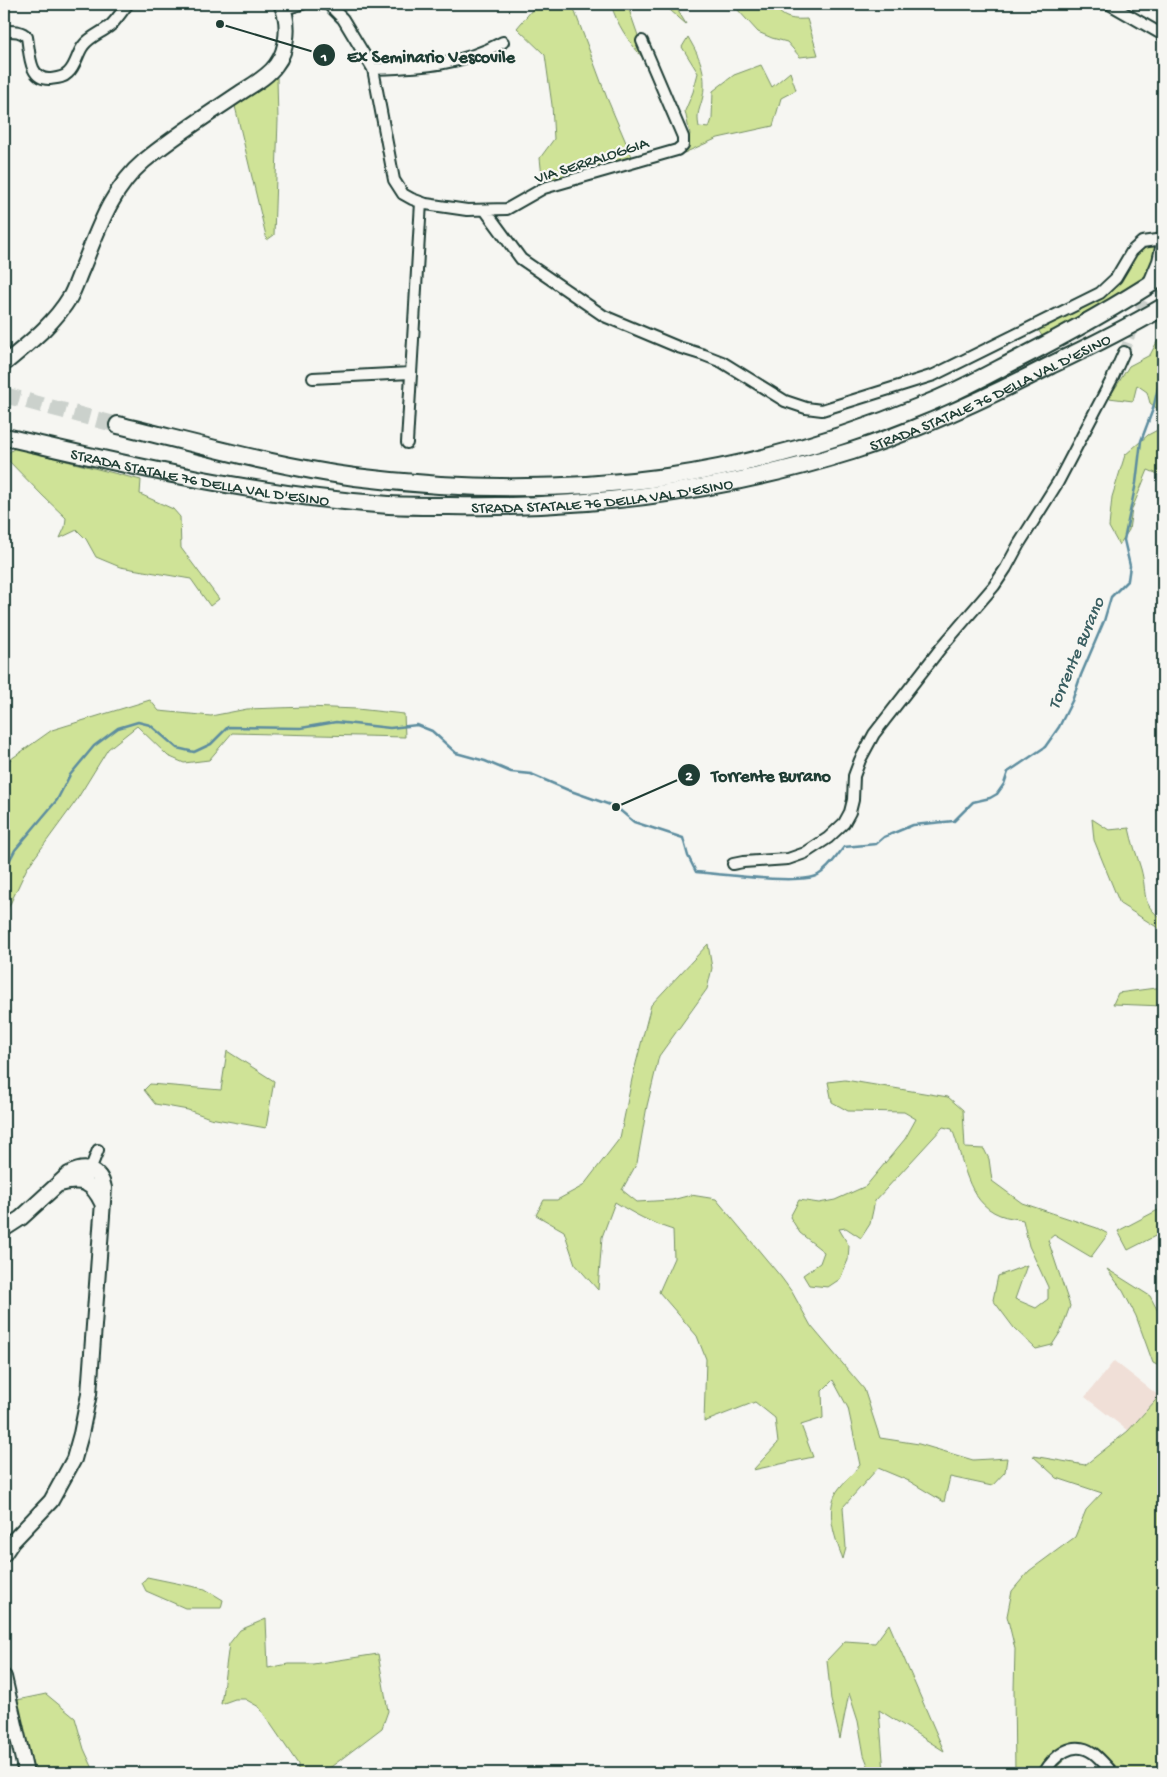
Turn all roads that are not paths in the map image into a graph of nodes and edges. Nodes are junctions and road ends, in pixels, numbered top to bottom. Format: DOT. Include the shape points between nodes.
graph roads {
  1 [pos="128,4"];
  2 [pos="302,4"];
  3 [pos="325,4"];
  4 [pos="1109,4"];
  5 [pos="282,6"];
  6 [pos="4,31"];
  7 [pos="1163,35"];
  8 [pos="642,41"];
  9 [pos="503,42"];
  10 [pos="373,69"];
  11 [pos="421,202"];
  12 [pos="485,210"];
  13 [pos="1163,239"];
  14 [pos="1157,278"];
  15 [pos="1161,309"];
  16 [pos="1124,352"];
  17 [pos="4,364"];
  18 [pos="410,373"];
  19 [pos="313,378"];
  20 [pos="118,425"];
  21 [pos="10,438"];
  22 [pos="407,443"];
  23 [pos="733,864"];
  24 [pos="98,1150"];
  25 [pos="88,1176"];
  26 [pos="4,1229"];
  27 [pos="4,1554"];
  28 [pos="4,1677"];
  29 [pos="26,1773"];
  30 [pos="1044,1773"];
  31 [pos="1113,1773"];
  1 -- 6 [label="street" via="110,26 83,45 72,68 59,78 37,77 27,37 15,30"];
  2 -- 5 [label="street"];
  3 -- 10 [label="street, VIA SERRALOGGIA" via="343,19"];
  4 -- 7 [label="street"];
  5 -- 17 [label="main road" via="285,48 276,65 178,135 126,178 108,206 71,296 49,326"];
  8 -- 12 [label="street, VIA SERRALOGGIA" via="684,138 683,145 677,150 544,188 507,209"];
  9 -- 10 [label="street" via="463,60 430,66"];
  10 -- 11 [label="street, VIA SERRALOGGIA" via="394,180 403,194"];
  11 -- 12 [label="street, VIA SERRALOGGIA"];
  11 -- 18 [label="street"];
  12 -- 13 [label="street" via="521,259 604,316 722,362 785,401 822,410 934,375 1100,293 1116,278 1132,251 1142,242"];
  13 -- 14 [label="street"];
  14 -- 20 [label="highway, STRADA STATALE 76 DELLA VAL D'ESINO" via="1051,342 928,403 800,448 666,477 583,485 497,488 355,477 300,468"];
  15 -- 21 [label="highway, STRADA STATALE 76 DELLA VAL D'ESINO" via="980,401 867,446 753,478 688,491 589,503 490,507 391,505 325,499 101,459"];
  16 -- 23 [label="street" via="1058,482 1006,568 874,734 854,776 853,800 844,823 805,853 788,859"];
  18 -- 19 [label="street"];
  18 -- 22 [label="street"];
  24 -- 25 [label="street"];
  25 -- 26 [label="main road" via="82,1169 69,1174 21,1218"];
  25 -- 27 [label="main road" via="97,1173 104,1188 89,1394 81,1434 74,1459 51,1501"];
  28 -- 29 [label="main road"];
  30 -- 31 [label="street" via="1062,1753 1075,1747 1095,1754"];
}
